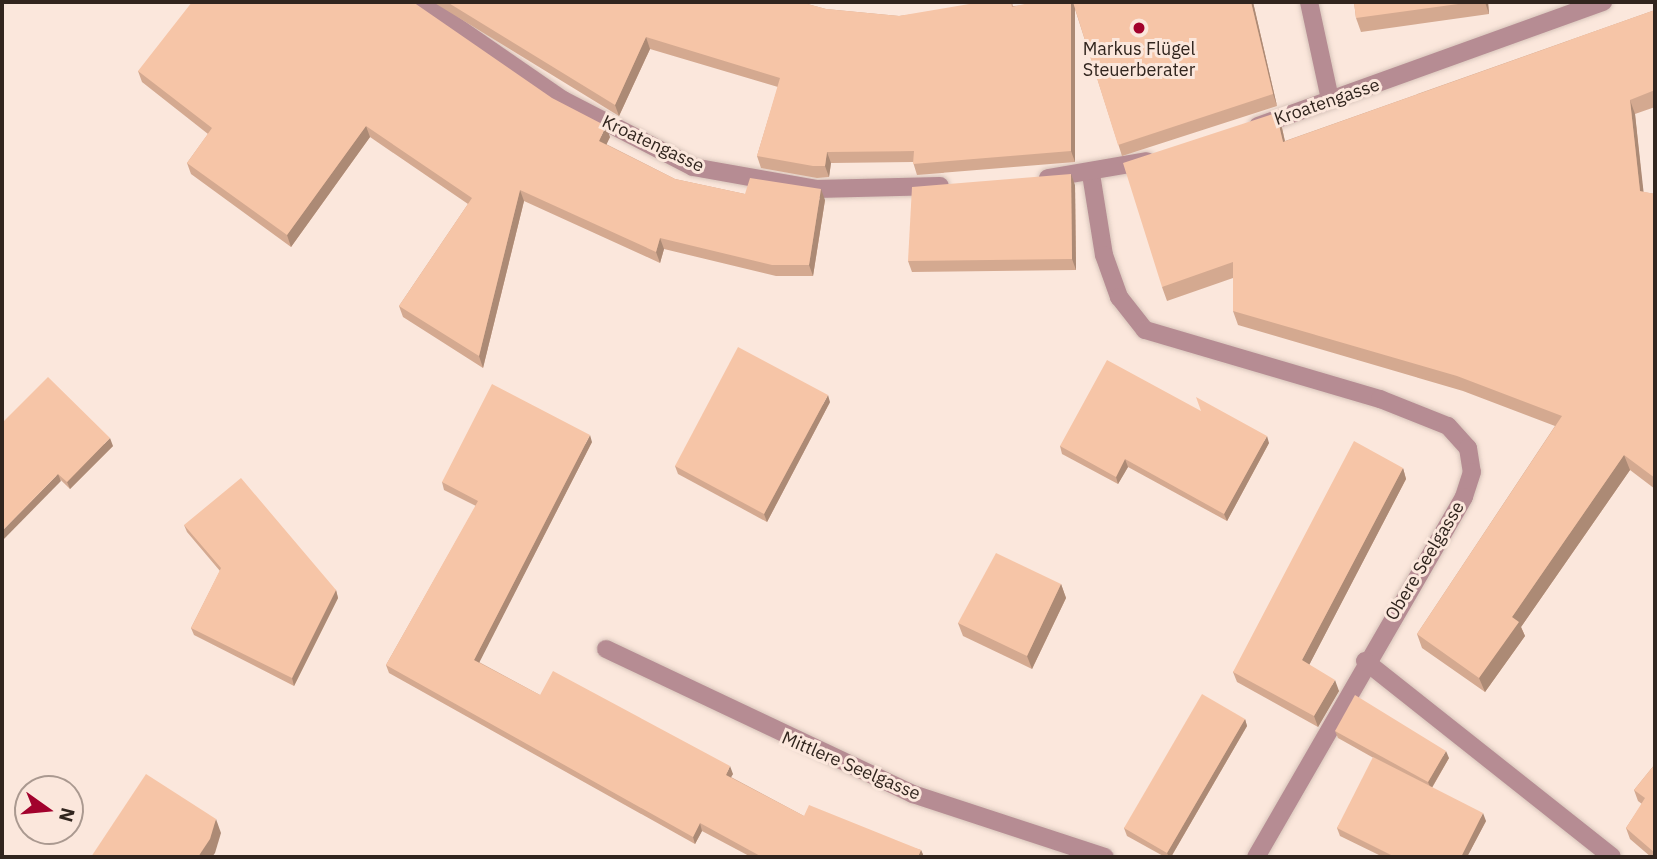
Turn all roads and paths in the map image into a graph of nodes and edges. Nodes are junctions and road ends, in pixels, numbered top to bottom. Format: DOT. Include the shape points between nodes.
graph roads {
  1 [pos="421,2"];
  2 [pos="1309,2"];
  3 [pos="1603,2"];
  4 [pos="1330,99"];
  5 [pos="1244,131"];
  6 [pos="1165,155"];
  7 [pos="1091,174"];
  8 [pos="1024,181"];
  9 [pos="958,185"];
  10 [pos="607,649"];
  11 [pos="1365,661"];
  12 [pos="1105,857"];
  13 [pos="1256,857"];
  14 [pos="1612,857"];
  1 -- 9 [label="street, Kroatengasse" via="553,94 693,167 816,189"];
  2 -- 4 [label="street"];
  3 -- 4 [label="street, Kroatengasse"];
  4 -- 5 [label="street, Kroatengasse"];
  6 -- 7 [label="street"];
  7 -- 8 [label="street"];
  7 -- 11 [label="street, Obere Seelgasse" via="1104,255 1119,297 1145,330 1380,399 1448,426 1468,448 1472,472 1464,497"];
  10 -- 12 [label="street, Mittlere Seelgasse" via="913,794"];
  11 -- 13 [label="street"];
  11 -- 14 [label="street"];
}
